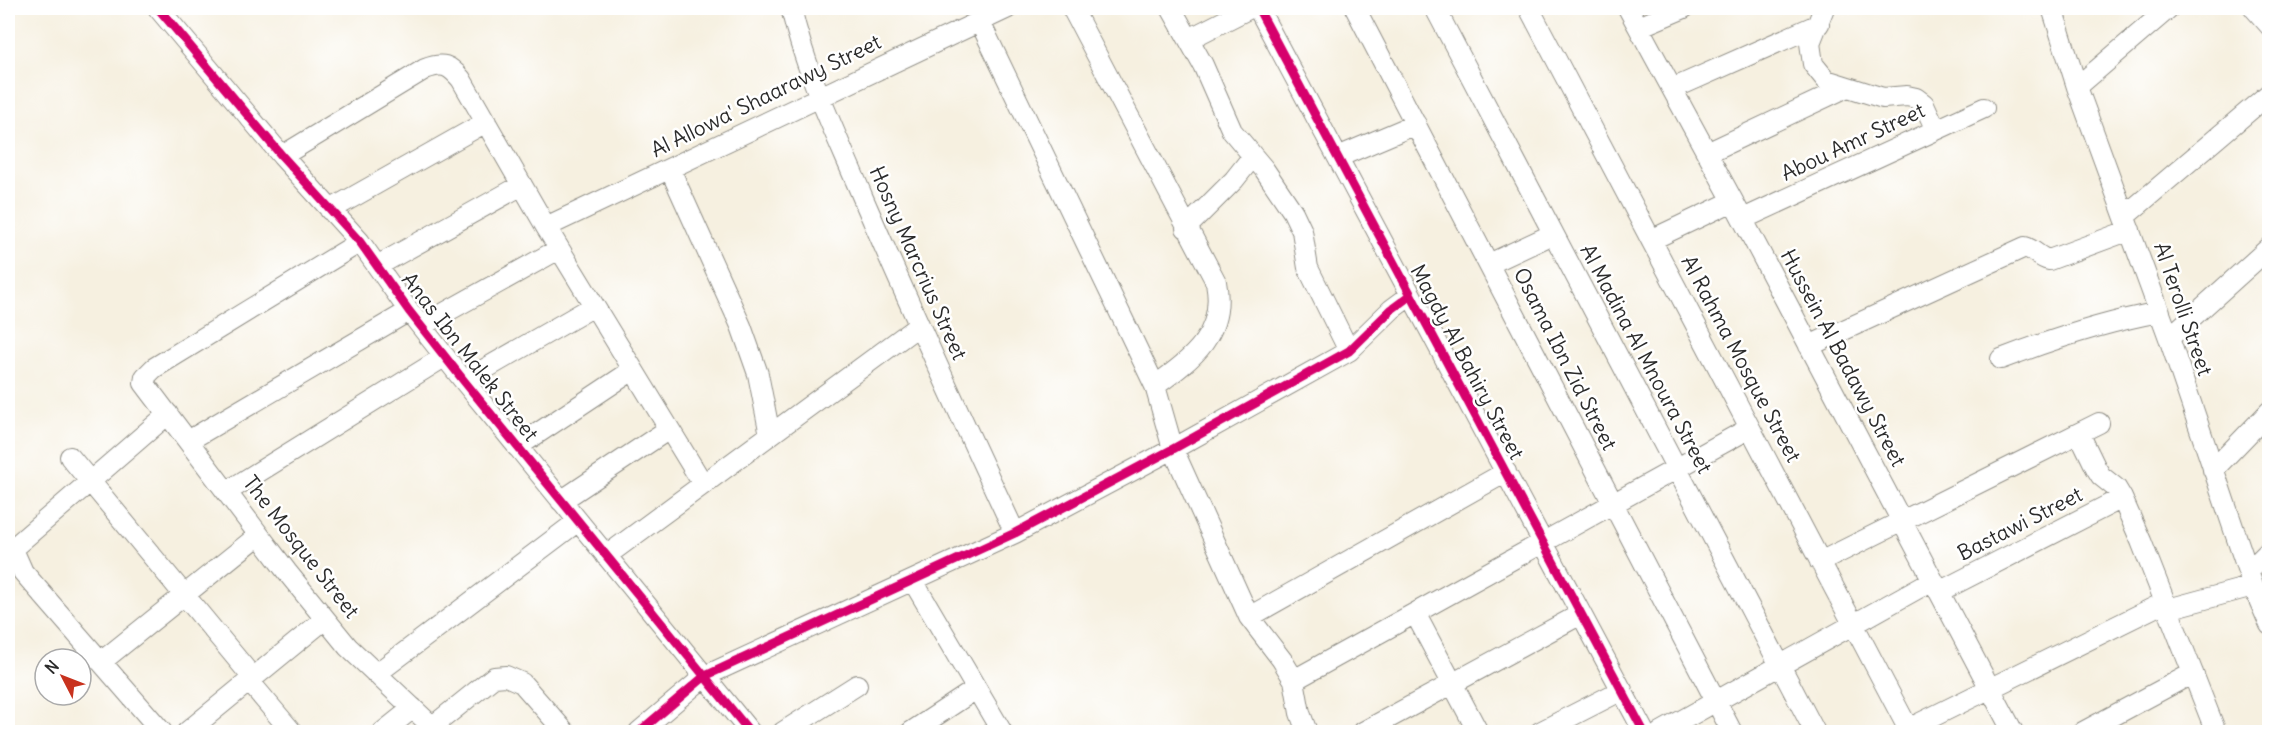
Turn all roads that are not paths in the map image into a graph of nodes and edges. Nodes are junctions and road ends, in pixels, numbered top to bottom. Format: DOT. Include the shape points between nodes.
graph roads {
  1 [pos="158,8"];
  2 [pos="791,8"];
  3 [pos="1008,8"];
  4 [pos="1072,8"];
  5 [pos="1171,8"];
  6 [pos="1250,8"];
  7 [pos="1258,8"];
  8 [pos="1355,8"];
  9 [pos="1435,8"];
  10 [pos="1529,8"];
  11 [pos="1628,8"];
  12 [pos="1684,8"];
  13 [pos="2052,8"];
  14 [pos="2169,8"];
  15 [pos="2254,8"];
  16 [pos="1822,16"];
  17 [pos="979,20"];
  18 [pos="2270,26"];
  19 [pos="1639,27"];
  20 [pos="1189,39"];
  21 [pos="2077,87"];
  22 [pos="1672,88"];
  23 [pos="1845,88"];
  24 [pos="2270,93"];
  25 [pos="820,97"];
  26 [pos="1984,108"];
  27 [pos="486,122"];
  28 [pos="1416,124"];
  29 [pos="1936,130"];
  30 [pos="1707,153"];
  31 [pos="282,156"];
  32 [pos="1253,156"];
  33 [pos="1338,157"];
  34 [pos="670,169"];
  35 [pos="522,185"];
  36 [pos="1733,201"];
  37 [pos="330,210"];
  38 [pos="1743,219"];
  39 [pos="2128,223"];
  40 [pos="546,227"];
  41 [pos="1186,228"];
  42 [pos="1553,234"];
  43 [pos="1651,240"];
  44 [pos="360,242"];
  45 [pos="2270,247"];
  46 [pos="559,249"];
  47 [pos="1489,264"];
  48 [pos="377,266"];
  49 [pos="1412,295"];
  50 [pos="594,306"];
  51 [pos="2160,312"];
  52 [pos="415,318"];
  53 [pos="918,326"];
  54 [pos="2169,338"];
  55 [pos="1809,345"];
  56 [pos="1349,351"];
  57 [pos="444,357"];
  58 [pos="2001,358"];
  59 [pos="633,369"];
  60 [pos="464,381"];
  61 [pos="1155,386"];
  62 [pos="2270,411"];
  63 [pos="168,414"];
  64 [pos="2099,423"];
  65 [pos="1750,428"];
  66 [pos="669,429"];
  67 [pos="2079,433"];
  68 [pos="770,435"];
  69 [pos="188,441"];
  70 [pos="517,447"];
  71 [pos="1173,449"];
  72 [pos="70,458"];
  73 [pos="1677,468"];
  74 [pos="2213,470"];
  75 [pos="1506,472"];
  76 [pos="90,482"];
  77 [pos="703,484"];
  78 [pos="228,491"];
  79 [pos="2122,498"];
  80 [pos="561,501"];
  81 [pos="1613,504"];
  82 [pos="578,521"];
  83 [pos="1901,521"];
  84 [pos="1015,533"];
  85 [pos="259,535"];
  86 [pos="1543,542"];
  87 [pos="10,546"];
  88 [pos="2270,550"];
  89 [pos="606,556"];
  90 [pos="1820,562"];
  91 [pos="2251,578"];
  92 [pos="914,581"];
  93 [pos="1936,586"];
  94 [pos="184,595"];
  95 [pos="2166,606"];
  96 [pos="1415,613"];
  97 [pos="1581,614"];
  98 [pos="1249,617"];
  99 [pos="325,619"];
  100 [pos="1853,624"];
  101 [pos="2270,625"];
  102 [pos="101,662"];
  103 [pos="1780,666"];
  104 [pos="2193,673"];
  105 [pos="376,674"];
  106 [pos="705,676"];
  107 [pos="251,680"];
  108 [pos="1294,680"];
  109 [pos="1452,684"];
  110 [pos="857,685"];
  111 [pos="1990,688"];
  112 [pos="976,689"];
  113 [pos="1622,690"];
  114 [pos="1716,702"];
  115 [pos="413,708"];
  116 [pos="435,729"];
  117 [pos="1373,730"];
  118 [pos="1910,731"];
  119 [pos="162,732"];
  120 [pos="187,732"];
  121 [pos="292,732"];
  122 [pos="383,732"];
  123 [pos="565,732"];
  124 [pos="639,732"];
  125 [pos="750,732"];
  126 [pos="783,732"];
  127 [pos="912,732"];
  128 [pos="1002,732"];
  129 [pos="1307,732"];
  130 [pos="1478,732"];
  131 [pos="1540,732"];
  132 [pos="1644,732"];
  133 [pos="1661,732"];
  134 [pos="1732,732"];
  135 [pos="1815,732"];
  136 [pos="2013,732"];
  137 [pos="2083,732"];
  138 [pos="2216,732"];
  1 -- 31 [label="street, Anas Ibn Malek Street"];
  2 -- 25 [label="street, Hosny Marcrius Street"];
  3 -- 17 [label="street, Al Allowa' Shaarawy Street"];
  4 -- 41 [label="street"];
  5 -- 20 [label="street"];
  6 -- 20 [label="street"];
  7 -- 33 [label="street, Magdy Al Bahiry Street"];
  8 -- 28 [label="street, Osama Ibn Zid Street"];
  9 -- 42 [label="street, Al Madina Al Mnoura Street"];
  10 -- 43 [label="street, Al Rahma Mosque Street"];
  11 -- 19 [label="street, Hussein Al Badawy Street"];
  12 -- 19 [label="street"];
  13 -- 21 [label="street, Al Terolli Street"];
  14 -- 21 [label="street"];
  15 -- 18 [label="street"];
  16 -- 22 [label="street"];
  16 -- 23 [label="street" via="1810,43 1813,64 1826,80"];
  17 -- 25 [label="street, Al Allowa' Shaarawy Street"];
  17 -- 61 [label="street"];
  19 -- 22 [label="street, Hussein Al Badawy Street"];
  20 -- 32 [label="street" via="1232,131"];
  21 -- 39 [label="street, Al Terolli Street"];
  22 -- 30 [label="street, Hussein Al Badawy Street"];
  23 -- 29 [label="street" via="1883,98 1916,98 1924,104"];
  23 -- 30 [label="street"];
  24 -- 39 [label="street"];
  25 -- 34 [label="street, Al Allowa' Shaarawy Street"];
  25 -- 53 [label="street, Hosny Marcrius Street"];
  26 -- 29 [label="street, Abou Amr Street"];
  27 -- 31 [label="street" via="461,78 451,68 437,64"];
  27 -- 35 [label="street"];
  27 -- 37 [label="street"];
  28 -- 33 [label="street"];
  28 -- 47 [label="street, Osama Ibn Zid Street"];
  29 -- 38 [label="street, Abou Amr Street"];
  30 -- 36 [label="street, Hussein Al Badawy Street"];
  31 -- 37 [label="street, Anas Ibn Malek Street"];
  32 -- 41 [label="street"];
  32 -- 56 [label="street" via="1293,212 1302,231 1308,268"];
  33 -- 49 [label="street, Magdy Al Bahiry Street"];
  34 -- 40 [label="street, Al Allowa' Shaarawy Street"];
  34 -- 68 [label="street" via="741,326 758,374"];
  35 -- 40 [label="street"];
  35 -- 48 [label="street"];
  36 -- 38 [label="street, Hussein Al Badawy Street"];
  36 -- 43 [label="street"];
  37 -- 44 [label="street, Anas Ibn Malek Street"];
  38 -- 55 [label="street, Hussein Al Badawy Street"];
  39 -- 51 [label="street, Al Terolli Street"];
  39 -- 55 [label="street" via="2049,260 2025,248"];
  40 -- 46 [label="street"];
  41 -- 61 [label="street" via="1216,282 1219,313 1212,331 1190,360"];
  42 -- 47 [label="street"];
  42 -- 73 [label="street, Al Madina Al Mnoura Street"];
  43 -- 65 [label="street, Al Rahma Mosque Street"];
  44 -- 48 [label="street, Anas Ibn Malek Street"];
  44 -- 63 [label="street, The Mosque Street" via="154,368 144,383"];
  45 -- 54 [label="street"];
  46 -- 50 [label="street"];
  46 -- 52 [label="street"];
  47 -- 81 [label="street, Osama Ibn Zid Street"];
  48 -- 52 [label="street, Anas Ibn Malek Street"];
  49 -- 56 [label="street"];
  49 -- 75 [label="street, Magdy Al Bahiry Street"];
  50 -- 59 [label="street"];
  50 -- 60 [label="street"];
  51 -- 54 [label="street, Al Terolli Street"];
  51 -- 58 [label="street" via="2131,317"];
  52 -- 57 [label="street, Anas Ibn Malek Street"];
  52 -- 69 [label="street"];
  53 -- 68 [label="street"];
  53 -- 84 [label="street, Hosny Marcrius Street"];
  54 -- 74 [label="street, Al Terolli Street"];
  55 -- 83 [label="street, Hussein Al Badawy Street"];
  56 -- 71 [label="street"];
  57 -- 60 [label="street, Anas Ibn Malek Street"];
  57 -- 78 [label="street"];
  59 -- 66 [label="street"];
  59 -- 70 [label="street"];
  60 -- 70 [label="street, Anas Ibn Malek Street"];
  61 -- 71 [label="street"];
  62 -- 74 [label="street"];
  63 -- 69 [label="street, The Mosque Street"];
  63 -- 76 [label="street"];
  64 -- 67 [label="street"];
  65 -- 73 [label="street"];
  65 -- 90 [label="street, Al Rahma Mosque Street"];
  66 -- 77 [label="street"];
  66 -- 80 [label="street"];
  67 -- 79 [label="street" via="2102,476"];
  67 -- 83 [label="street"];
  68 -- 77 [label="street"];
  69 -- 78 [label="street, The Mosque Street"];
  70 -- 80 [label="street, Anas Ibn Malek Street"];
  71 -- 84 [label="street"];
  71 -- 98 [label="street"];
  72 -- 76 [label="street"];
  73 -- 81 [label="street"];
  73 -- 103 [label="street, Al Madina Al Mnoura Street"];
  74 -- 91 [label="street, Al Terolli Street"];
  75 -- 86 [label="street, Magdy Al Bahiry Street"];
  75 -- 98 [label="street"];
  76 -- 87 [label="street"];
  76 -- 94 [label="street"];
  77 -- 89 [label="street"];
  78 -- 85 [label="street, The Mosque Street"];
  79 -- 93 [label="street, Bastawi Street"];
  79 -- 95 [label="street"];
  80 -- 82 [label="street, Anas Ibn Malek Street"];
  81 -- 86 [label="street"];
  81 -- 114 [label="street, Osama Ibn Zid Street"];
  82 -- 89 [label="street, Anas Ibn Malek Street"];
  82 -- 105 [label="street"];
  83 -- 90 [label="street"];
  83 -- 93 [label="street, Hussein Al Badawy Street"];
  84 -- 92 [label="street"];
  85 -- 94 [label="street"];
  85 -- 99 [label="street, The Mosque Street"];
  86 -- 96 [label="street"];
  86 -- 97 [label="street, Magdy Al Bahiry Street"];
  87 -- 102 [label="street" via="23,572"];
  88 -- 91 [label="street"];
  89 -- 106 [label="street, Anas Ibn Malek Street"];
  90 -- 100 [label="street, Al Rahma Mosque Street"];
  91 -- 95 [label="street"];
  91 -- 101 [label="street, Al Terolli Street"];
  92 -- 106 [label="street"];
  92 -- 112 [label="street"];
  93 -- 100 [label="street, Bastawi Street"];
  93 -- 111 [label="street, Hussein Al Badawy Street"];
  94 -- 102 [label="street"];
  94 -- 107 [label="street"];
  95 -- 104 [label="street"];
  95 -- 111 [label="street"];
  96 -- 108 [label="street"];
  96 -- 109 [label="street"];
  97 -- 109 [label="street"];
  97 -- 113 [label="street, Magdy Al Bahiry Street"];
  98 -- 108 [label="street"];
  99 -- 105 [label="street, The Mosque Street"];
  99 -- 107 [label="street"];
  100 -- 103 [label="street, Bastawi Street"];
  100 -- 118 [label="street, Al Rahma Mosque Street"];
  102 -- 119 [label="street"];
  103 -- 114 [label="street, Bastawi Street"];
  103 -- 135 [label="street, Al Madina Al Mnoura Street"];
  104 -- 137 [label="street"];
  104 -- 138 [label="street"];
  105 -- 115 [label="street, The Mosque Street"];
  106 -- 124 [label="street"];
  106 -- 125 [label="street, Anas Ibn Malek Street"];
  107 -- 120 [label="street"];
  107 -- 121 [label="street"];
  108 -- 129 [label="street"];
  109 -- 117 [label="street"];
  109 -- 130 [label="street"];
  110 -- 126 [label="street"];
  111 -- 118 [label="street"];
  111 -- 136 [label="street, Hussein Al Badawy Street"];
  112 -- 127 [label="street"];
  112 -- 128 [label="street"];
  113 -- 131 [label="street"];
  113 -- 132 [label="street, Magdy Al Bahiry Street"];
  114 -- 133 [label="street, Bastawi Street"];
  114 -- 134 [label="street, Osama Ibn Zid Street"];
  115 -- 116 [label="street, The Mosque Street"];
  115 -- 122 [label="street"];
  116 -- 123 [label="street" via="494,677 506,676 522,683"];
}
